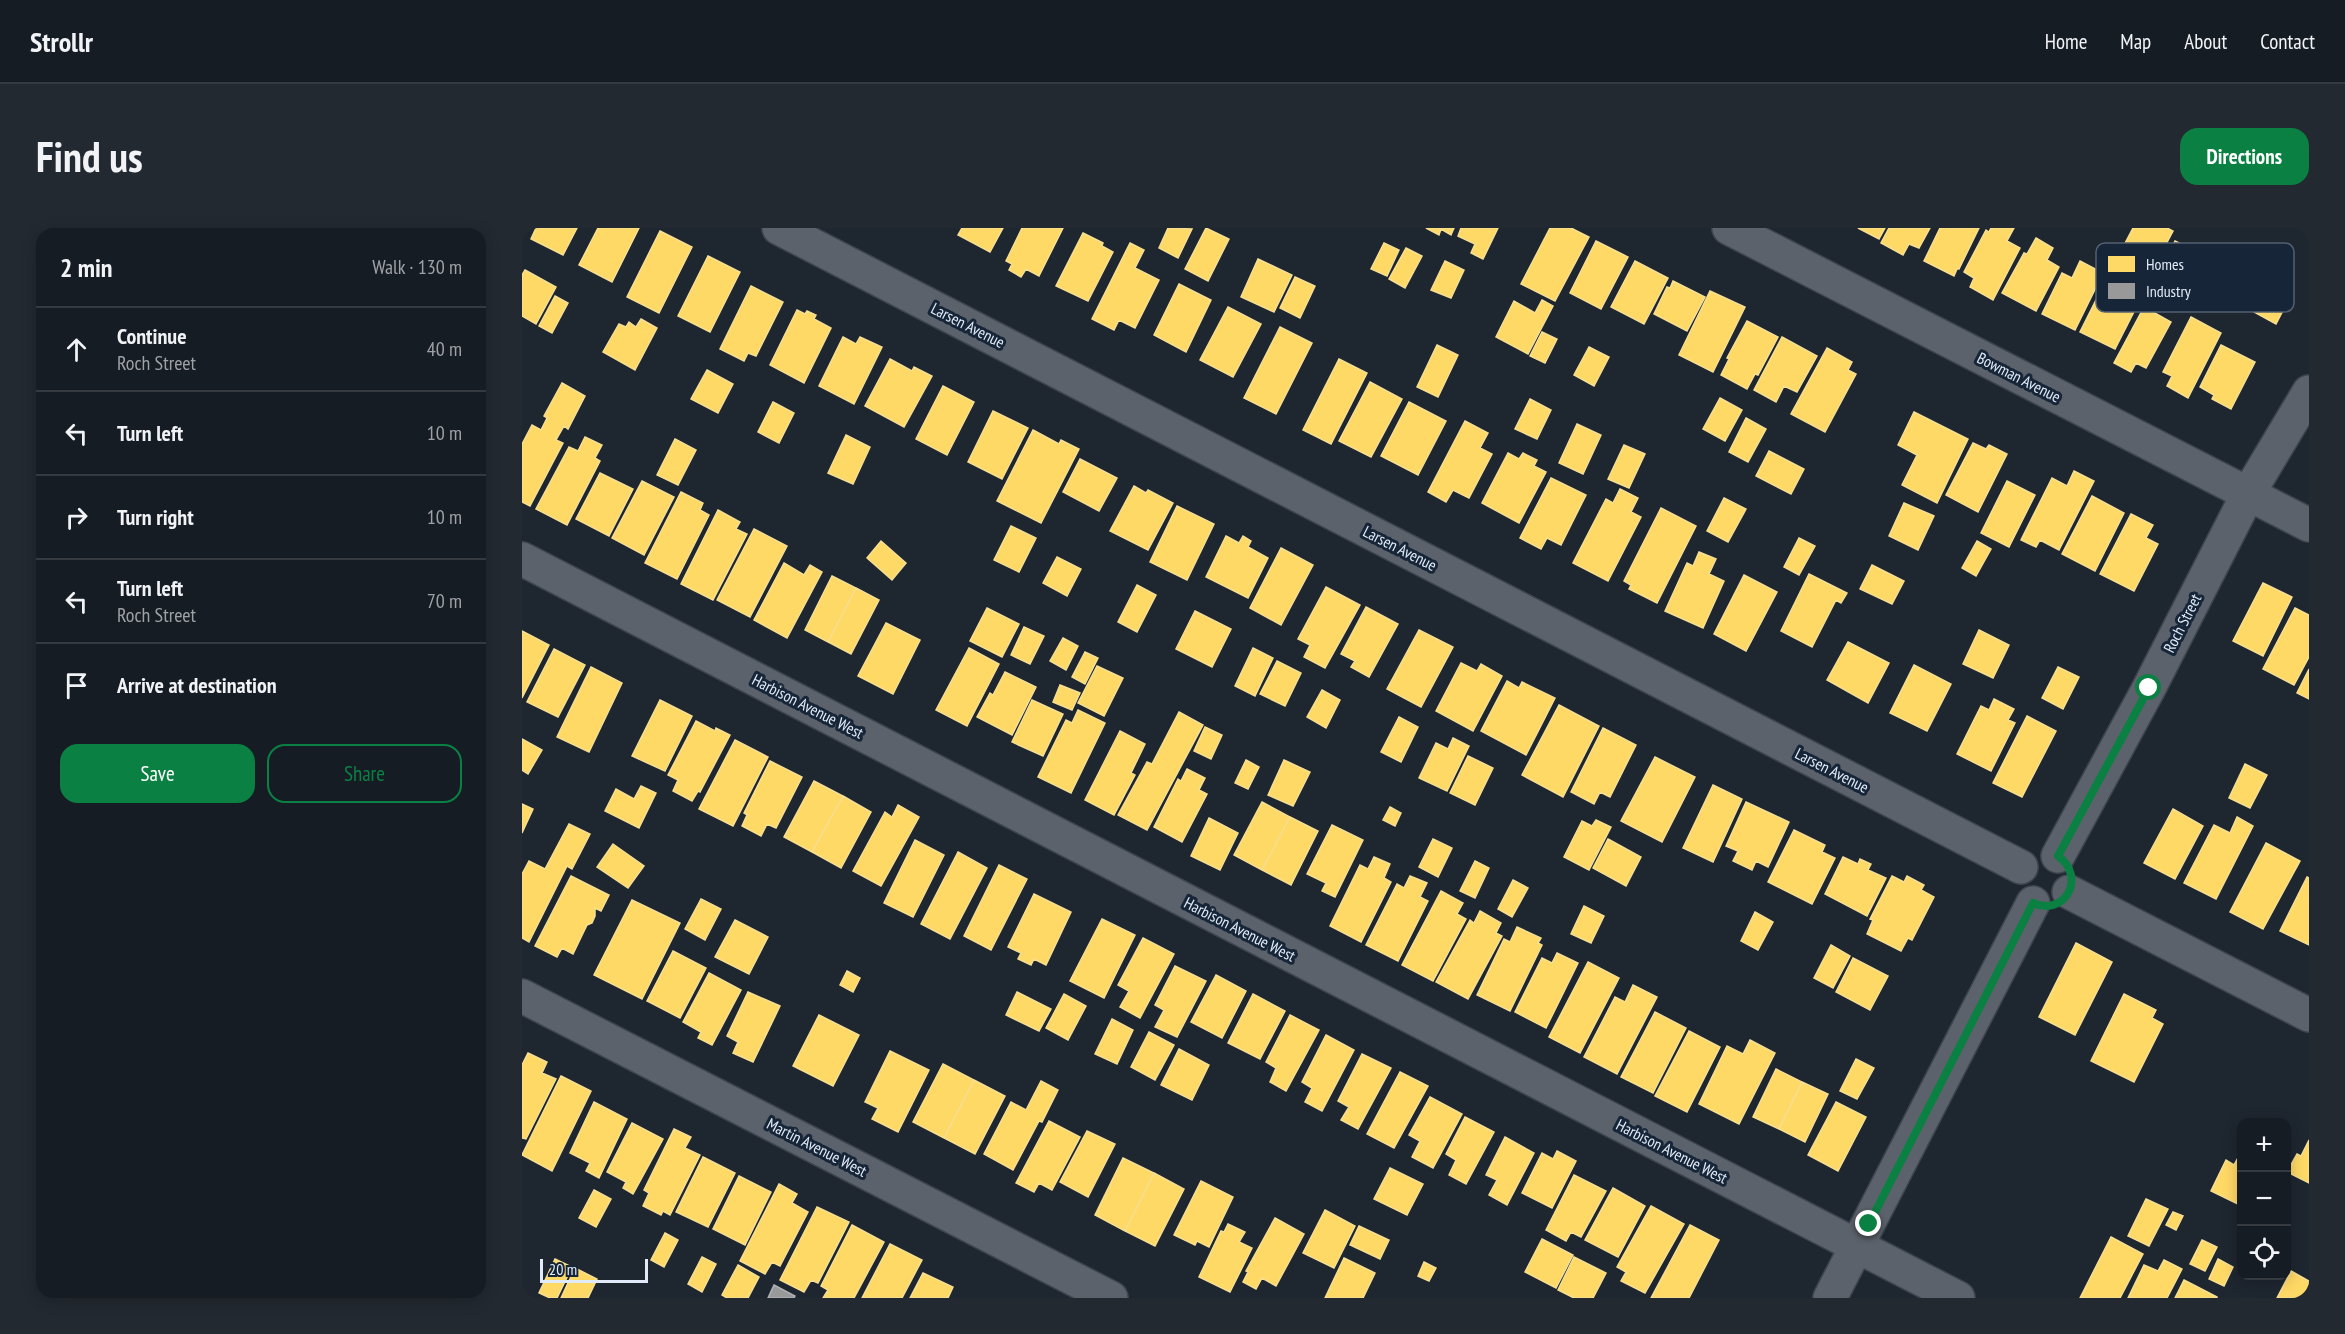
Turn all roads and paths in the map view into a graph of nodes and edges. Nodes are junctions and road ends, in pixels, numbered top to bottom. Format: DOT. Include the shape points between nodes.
graph roads {
  1 [pos="779,228"];
  2 [pos="1729,228"];
  3 [pos="2309,392"];
  4 [pos="2248,494"];
  5 [pos="2309,525"];
  6 [pos="522,559"];
  7 [pos="2058,856"];
  8 [pos="2021,867"];
  9 [pos="2069,892"];
  10 [pos="2033,903"];
  11 [pos="522,996"];
  12 [pos="2309,1016"];
  13 [pos="1858,1246"];
  14 [pos="1111,1298"];
  15 [pos="1830,1298"];
  16 [pos="1958,1298"];
  1 -- 8 [label="street, Larsen Avenue"];
  2 -- 4 [label="street, Bowman Avenue"];
  3 -- 4 [label="street, Roch Street"];
  4 -- 5 [label="street, Bowman Avenue"];
  4 -- 7 [label="street, Roch Street"];
  6 -- 13 [label="street, Harbison Avenue West"];
  7 -- 8 [label="street" via="2040,853"];
  7 -- 9 [label="street" via="2072,874"];
  8 -- 10 [label="street" via="2021,891"];
  9 -- 10 [label="street" via="2051,906"];
  9 -- 12 [label="street"];
  10 -- 13 [label="street"];
  11 -- 14 [label="street, Martin Avenue West"];
  13 -- 15 [label="street"];
  13 -- 16 [label="street, Harbison Avenue West"];
}
